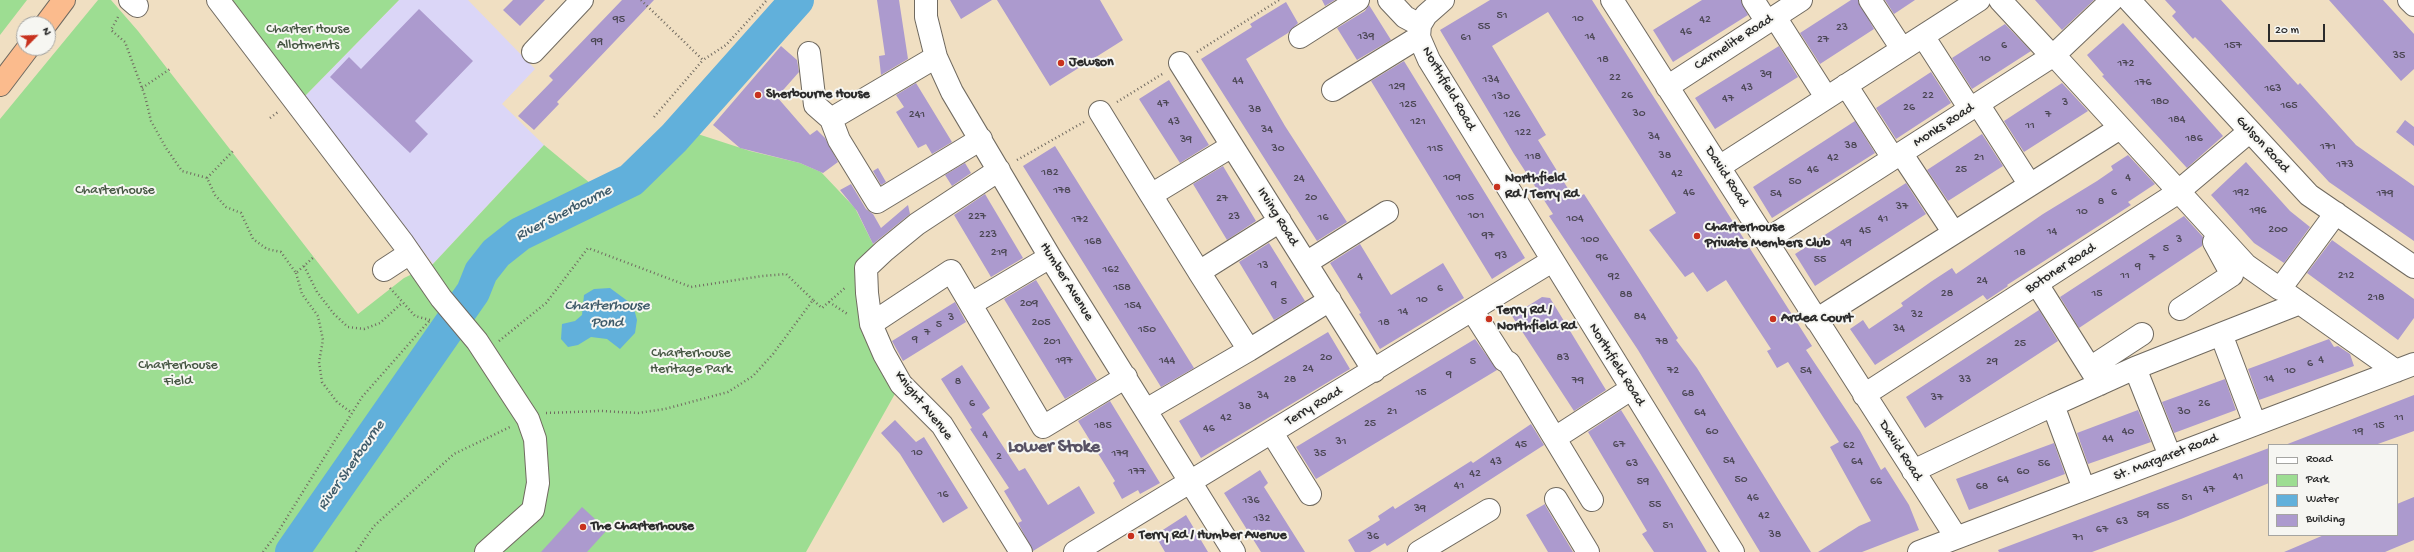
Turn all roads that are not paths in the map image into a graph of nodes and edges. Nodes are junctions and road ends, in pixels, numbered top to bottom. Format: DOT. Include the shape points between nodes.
graph roads {
  1 [pos="218,0"];
  2 [pos="582,0"];
  3 [pos="926,0"];
  4 [pos="1358,0"];
  5 [pos="1389,0"];
  6 [pos="1443,0"];
  7 [pos="1753,0"];
  8 [pos="1801,0"];
  9 [pos="1870,0"];
  10 [pos="1979,0"];
  11 [pos="2000,0"];
  12 [pos="2112,0"];
  13 [pos="2129,0"];
  14 [pos="2410,0"];
  15 [pos="64,2"];
  16 [pos="1619,3"];
  17 [pos="2414,5"];
  18 [pos="53,16"];
  19 [pos="1771,19"];
  20 [pos="1420,31"];
  21 [pos="1923,36"];
  22 [pos="1300,37"];
  23 [pos="1902,49"];
  24 [pos="533,52"];
  25 [pos="809,53"];
  26 [pos="22,56"];
  27 [pos="2053,56"];
  28 [pos="936,57"];
  29 [pos="1180,63"];
  30 [pos="0,85"];
  31 [pos="1846,85"];
  32 [pos="1667,87"];
  33 [pos="1333,90"];
  34 [pos="1826,97"];
  35 [pos="1974,106"];
  36 [pos="1100,112"];
  37 [pos="831,119"];
  38 [pos="2120,128"];
  39 [pos="2250,131"];
  40 [pos="981,139"];
  41 [pos="1232,146"];
  42 [pos="1897,156"];
  43 [pos="1719,167"];
  44 [pos="999,170"];
  45 [pos="2030,185"];
  46 [pos="2179,192"];
  47 [pos="1151,195"];
  48 [pos="1387,212"];
  49 [pos="2198,213"];
  50 [pos="2336,213"];
  51 [pos="1280,221"];
  52 [pos="1954,234"];
  53 [pos="1766,240"];
  54 [pos="410,253"];
  55 [pos="1050,257"];
  56 [pos="1552,261"];
  57 [pos="1306,263"];
  58 [pos="2414,268"];
  59 [pos="1199,272"];
  60 [pos="386,278"];
  61 [pos="2037,284"];
  62 [pos="2280,289"];
  63 [pos="1330,300"];
  64 [pos="2300,303"];
  65 [pos="971,304"];
  66 [pos="2180,309"];
  67 [pos="1472,310"];
  68 [pos="1816,320"];
  69 [pos="871,324"];
  70 [pos="2142,334"];
  71 [pos="2221,334"];
  72 [pos="1249,350"];
  73 [pos="2405,367"];
  74 [pos="2135,368"];
  75 [pos="1374,370"];
  76 [pos="2095,376"];
  77 [pos="1126,377"];
  78 [pos="1631,389"];
  79 [pos="1864,395"];
  80 [pos="2053,405"];
  81 [pos="1146,410"];
  82 [pos="2255,424"];
  83 [pos="1272,433"];
  84 [pos="1555,438"];
  85 [pos="2170,456"];
  86 [pos="1913,471"];
  87 [pos="1191,482"];
  88 [pos="2084,489"];
  89 [pos="1310,494"];
  90 [pos="1556,499"];
  91 [pos="1592,500"];
  92 [pos="1489,510"];
  93 [pos="1956,537"];
  94 [pos="1432,549"];
  95 [pos="486,552"];
  96 [pos="1021,552"];
  97 [pos="1075,552"];
  98 [pos="1234,552"];
  99 [pos="1588,552"];
  100 [pos="1732,552"];
  101 [pos="1919,552"];
  1 -- 54 [label="street"];
  2 -- 24 [label="street"];
  3 -- 28 [label="street, Humber Avenue" via="926,17"];
  4 -- 22 [label="street"];
  5 -- 20 [label="street"];
  6 -- 20 [label="street" via="1426,15"];
  7 -- 19 [label="street"];
  8 -- 19 [label="street, Carmelite Road"];
  9 -- 23 [label="street"];
  10 -- 21 [label="street"];
  11 -- 27 [label="street"];
  12 -- 27 [label="street, Monks Road"];
  13 -- 39 [label="street, Gulson Road"];
  14 -- 17 [label="street"];
  15 -- 18 [label="highway"];
  16 -- 32 [label="street, David Road"];
  19 -- 32 [label="street, Carmelite Road"];
  19 -- 34 [label="street"];
  20 -- 33 [label="street"];
  20 -- 56 [label="street, Northfield Road" via="1429,60"];
  21 -- 23 [label="street"];
  21 -- 35 [label="street"];
  23 -- 31 [label="street"];
  25 -- 37 [label="street" via="815,105"];
  26 -- 30 [label="highway"];
  27 -- 35 [label="street, Monks Road"];
  27 -- 38 [label="street"];
  28 -- 37 [label="street"];
  28 -- 40 [label="street, Humber Avenue" via="952,92"];
  29 -- 41 [label="street, Irving Road"];
  31 -- 34 [label="street"];
  31 -- 42 [label="street"];
  32 -- 43 [label="street, David Road"];
  34 -- 43 [label="street"];
  35 -- 42 [label="street, Monks Road"];
  35 -- 45 [label="street"];
  36 -- 47 [label="street"];
  37 -- 40 [label="street" via="839,140 877,202"];
  38 -- 45 [label="street"];
  38 -- 46 [label="street"];
  39 -- 46 [label="street, Botoner Road"];
  39 -- 50 [label="street, Gulson Road" via="2309,195"];
  40 -- 44 [label="street, Humber Avenue"];
  41 -- 47 [label="street"];
  41 -- 51 [label="street, Irving Road"];
  42 -- 52 [label="street"];
  42 -- 53 [label="street, Monks Road"];
  43 -- 53 [label="street, David Road"];
  44 -- 55 [label="street, Humber Avenue"];
  44 -- 69 [label="street, Knight Avenue" via="917,224 866,268"];
  45 -- 52 [label="street"];
  46 -- 49 [label="street"];
  46 -- 61 [label="street, Botoner Road"];
  47 -- 59 [label="street"];
  48 -- 57 [label="street"];
  49 -- 62 [label="street" via="2246,265"];
  49 -- 66 [label="street" via="2232,275"];
  50 -- 58 [label="street, Gulson Road"];
  50 -- 62 [label="street"];
  51 -- 57 [label="street, Irving Road"];
  51 -- 59 [label="street"];
  52 -- 68 [label="street"];
  53 -- 68 [label="street, David Road"];
  54 -- 60 [label="street"];
  54 -- 95 [label="street" via="441,298 480,346 528,419 534,439 538,483 533,510"];
  55 -- 65 [label="street"];
  55 -- 77 [label="street, Humber Avenue"];
  56 -- 67 [label="street, Terry Road"];
  56 -- 78 [label="street, Northfield Road"];
  57 -- 63 [label="street, Irving Road"];
  59 -- 72 [label="street"];
  61 -- 76 [label="street"];
  61 -- 79 [label="street, Botoner Road"];
  62 -- 64 [label="street"];
  63 -- 72 [label="street"];
  63 -- 75 [label="street, Irving Road"];
  64 -- 71 [label="street"];
  64 -- 73 [label="street"];
  65 -- 69 [label="street" via="951,271"];
  65 -- 77 [label="street" via="1043,427"];
  67 -- 75 [label="street, Terry Road"];
  67 -- 84 [label="street" via="1504,360 1509,363"];
  68 -- 79 [label="street, David Road"];
  69 -- 96 [label="street, Knight Avenue" via="901,384 942,425"];
  70 -- 76 [label="street"];
  71 -- 74 [label="street"];
  71 -- 82 [label="street"];
  72 -- 81 [label="street"];
  73 -- 82 [label="street, St. Margaret Road"];
  74 -- 76 [label="street"];
  74 -- 85 [label="street"];
  75 -- 83 [label="street, Terry Road"];
  76 -- 80 [label="street"];
  77 -- 81 [label="street, Humber Avenue"];
  78 -- 84 [label="street"];
  78 -- 100 [label="street, Northfield Road"];
  79 -- 86 [label="street, David Road"];
  80 -- 86 [label="street"];
  80 -- 88 [label="street"];
  81 -- 87 [label="street, Humber Avenue"];
  82 -- 85 [label="street, St. Margaret Road"];
  83 -- 87 [label="street, Terry Road"];
  83 -- 89 [label="street"];
  84 -- 91 [label="street"];
  85 -- 88 [label="street, St. Margaret Road"];
  86 -- 93 [label="street, David Road"];
  87 -- 97 [label="street, Terry Road"];
  87 -- 98 [label="street, Humber Avenue"];
  88 -- 93 [label="street, St. Margaret Road"];
  90 -- 99 [label="street"];
  92 -- 94 [label="street"];
  93 -- 101 [label="street, St. Margaret Road"];
}
